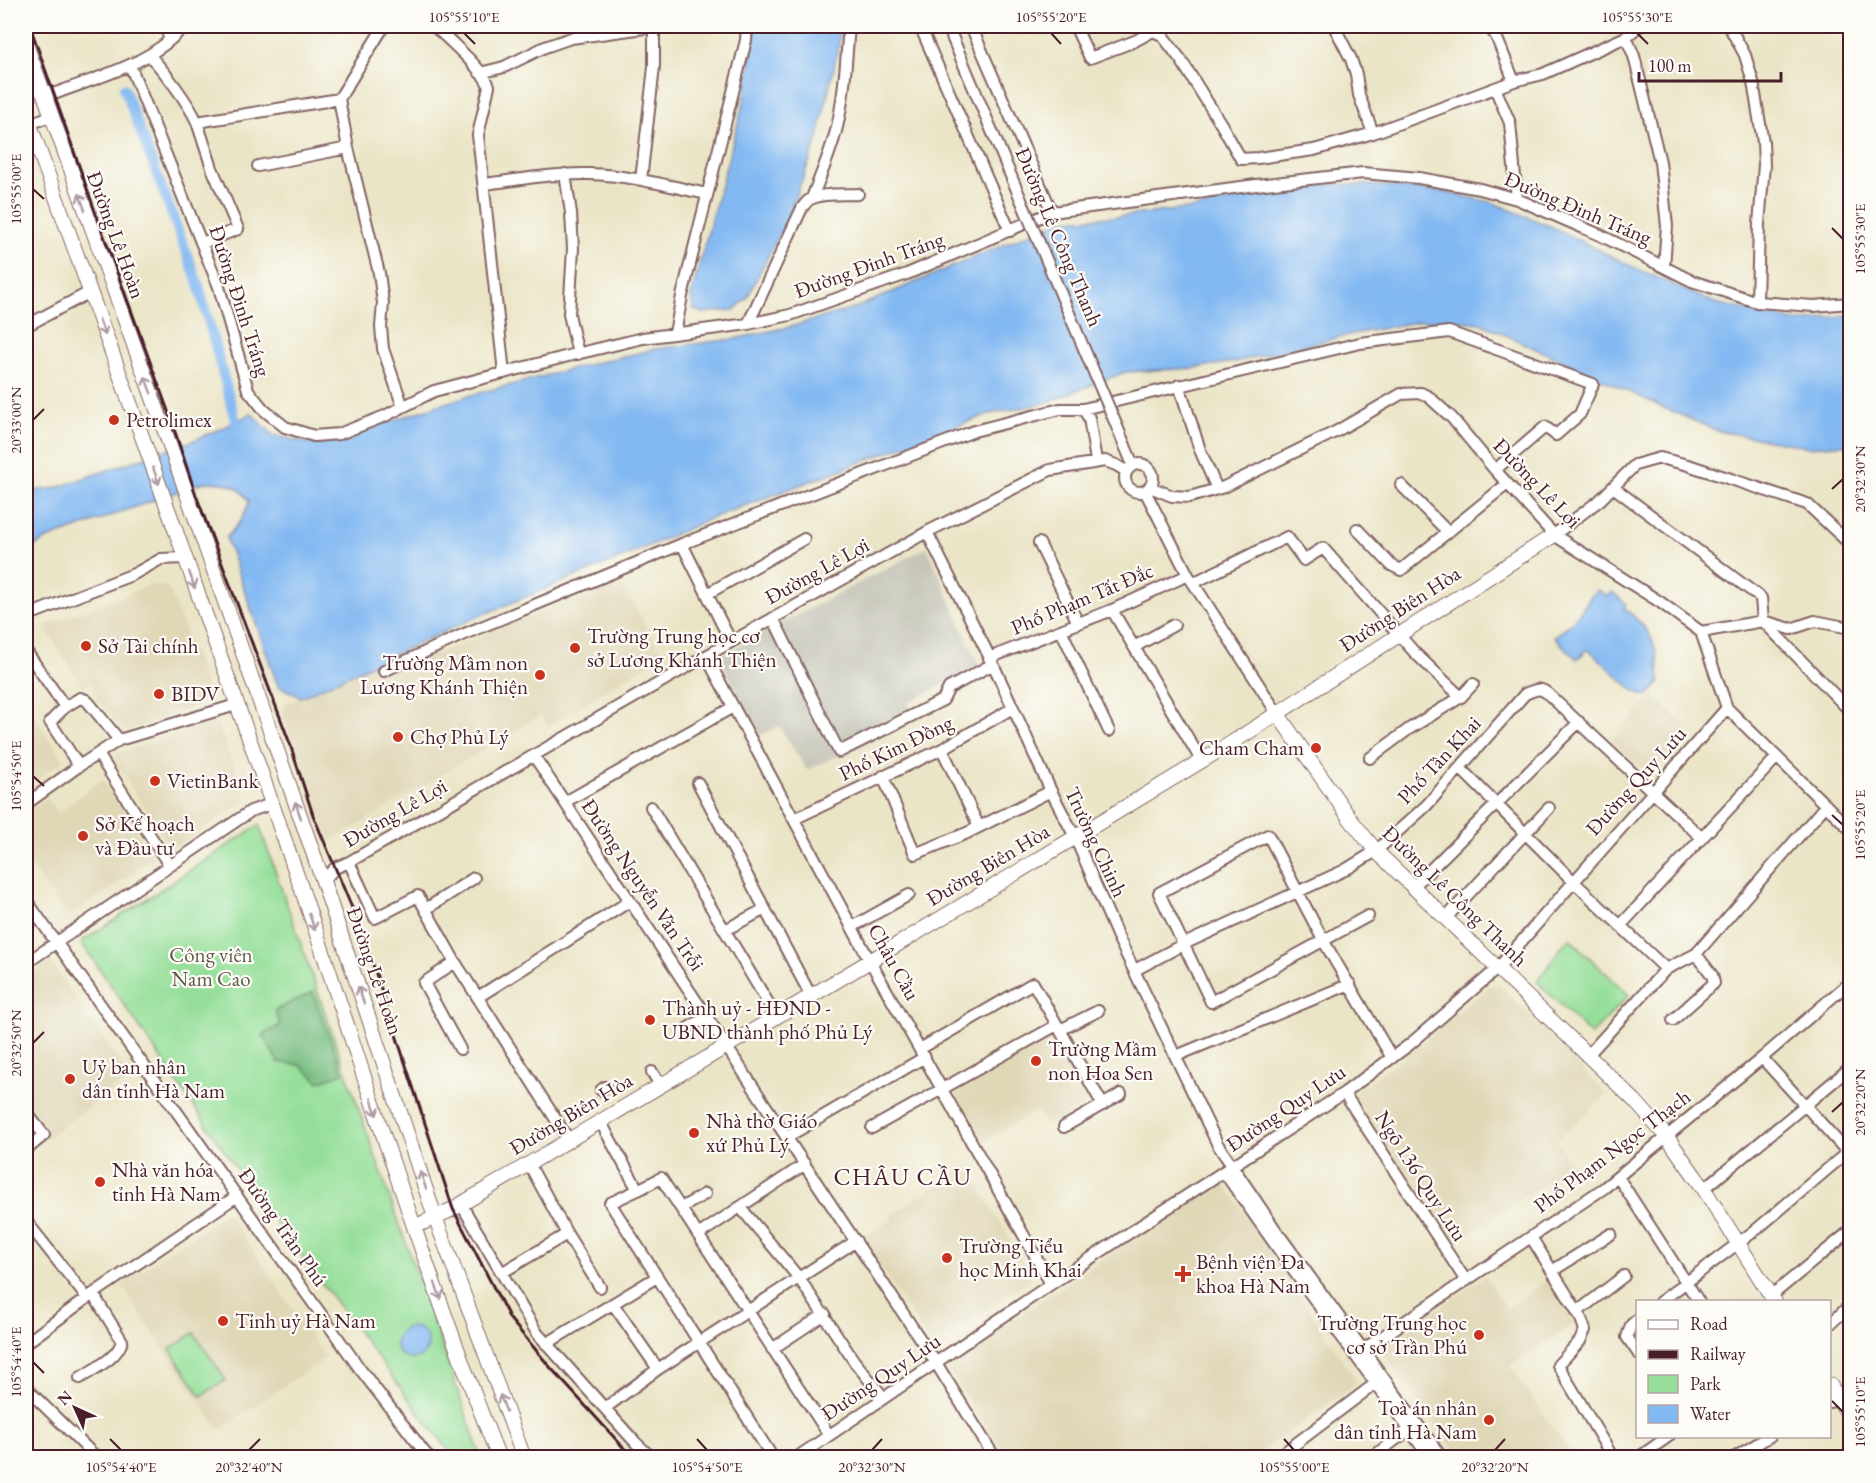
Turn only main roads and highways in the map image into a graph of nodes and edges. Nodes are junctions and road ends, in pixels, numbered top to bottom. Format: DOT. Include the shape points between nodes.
graph roads {
  1 [pos="26,44"];
  2 [pos="27,121"];
  3 [pos="1554,535"];
  4 [pos="206,550"];
  5 [pos="184,558"];
  6 [pos="1277,713"];
  7 [pos="323,881"];
  8 [pos="301,889"];
  9 [pos="435,1217"];
  10 [pos="414,1227"];
  11 [pos="1773,1299"];
  12 [pos="1834,1400"];
  13 [pos="1851,1417"];
  14 [pos="499,1458"];
  15 [pos="524,1458"];
  4 -- 1 [label="main road, Đường Lê Hoàn, one-way"];
  2 -- 5 [label="main road, Đường Lê Hoàn, one-way"];
  3 -- 6 [label="main road, Đường Biên Hòa"];
  4 -- 5 [label="main road"];
  7 -- 4 [label="main road, Đường Lê Hoàn, one-way"];
  5 -- 8 [label="main road, Đường Lê Hoàn, one-way"];
  6 -- 9 [label="main road, Đường Biên Hòa" via="870,961"];
  6 -- 11 [label="main road, Đường Lê Công Thanh" via="1376,851 1635,1101 1666,1137 1704,1189"];
  7 -- 8 [label="main road"];
  9 -- 7 [label="main road, Đường Lê Hoàn, one-way"];
  8 -- 10 [label="main road, Đường Lê Hoàn, one-way"];
  9 -- 10 [label="main road, Đường Biên Hòa"];
  15 -- 9 [label="main road, Đường Lê Hoàn, one-way"];
  10 -- 14 [label="main road, Đường Lê Hoàn, one-way"];
  12 -- 13 [label="main road"];
}
